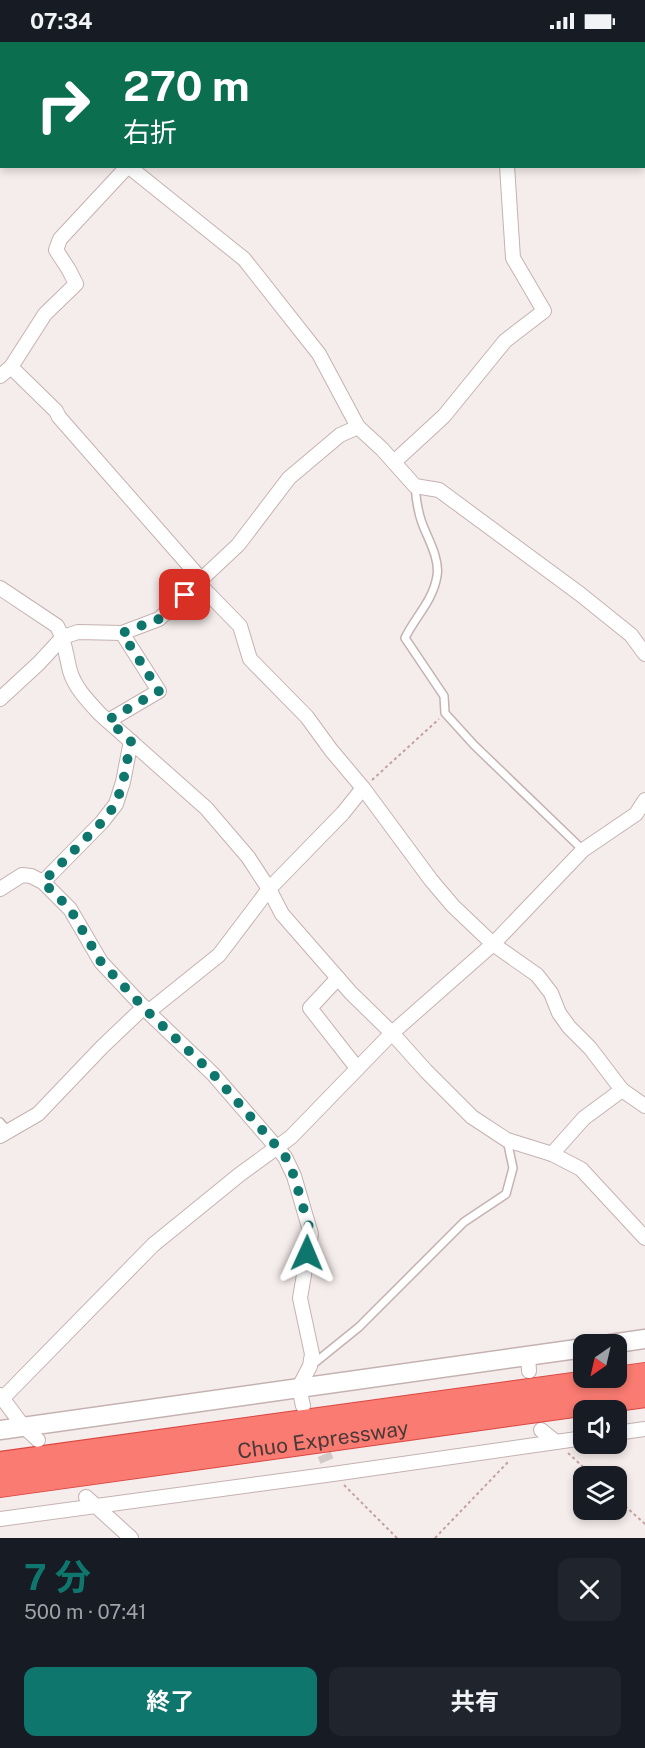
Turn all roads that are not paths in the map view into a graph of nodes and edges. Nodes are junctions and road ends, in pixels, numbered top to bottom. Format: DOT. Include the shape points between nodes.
graph roads {
  1 [pos="130,168"];
  2 [pos="507,168"];
  3 [pos="11,367"];
  4 [pos="0,375"];
  5 [pos="358,427"];
  6 [pos="394,462"];
  7 [pos="415,486"];
  8 [pos="200,581"];
  9 [pos="0,588"];
  10 [pos="122,633"];
  11 [pos="63,637"];
  12 [pos="645,654"];
  13 [pos="0,699"];
  14 [pos="108,720"];
  15 [pos="131,741"];
  16 [pos="363,788"];
  17 [pos="645,800"];
  18 [pos="583,850"];
  19 [pos="43,882"];
  20 [pos="0,889"];
  21 [pos="269,889"];
  22 [pos="493,944"];
  23 [pos="338,978"];
  24 [pos="146,1010"];
  25 [pos="392,1032"];
  26 [pos="357,1068"];
  27 [pos="622,1090"];
  28 [pos="645,1106"];
  29 [pos="3,1129"];
  30 [pos="507,1140"];
  31 [pos="277,1148"];
  32 [pos="552,1154"];
  33 [pos="645,1238"];
  34 [pos="645,1339"];
  35 [pos="627,1342"];
  36 [pos="573,1351"];
  37 [pos="310,1366"];
  38 [pos="645,1376"];
  39 [pos="299,1387"];
  40 [pos="645,1394"];
  41 [pos="2,1397"];
  42 [pos="303,1406"];
  43 [pos="24,1426"];
  44 [pos="645,1429"];
  45 [pos="0,1430"];
  46 [pos="541,1430"];
  47 [pos="627,1431"];
  48 [pos="38,1440"];
  49 [pos="573,1440"];
  50 [pos="556,1442"];
  51 [pos="327,1461"];
  52 [pos="0,1465"];
  53 [pos="333,1474"];
  54 [pos="0,1484"];
  55 [pos="90,1501"];
  56 [pos="0,1519"];
  57 [pos="131,1538"];
  1 -- 3 [label="street" via="60,239 56,250 76,284 45,314"];
  1 -- 5 [label="street" via="244,259 320,354"];
  2 -- 6 [label="street" via="513,258 544,311 504,341 444,416"];
  3 -- 4 [label="street"];
  3 -- 8 [label="street" via="56,411"];
  5 -- 6 [label="street"];
  5 -- 8 [label="street" via="340,435 289,478 238,545"];
  6 -- 7 [label="street"];
  7 -- 12 [label="street" via="439,490 605,614 631,635"];
  7 -- 18 [label="lane" via="437,576 426,607 405,638 444,696 445,713"];
  8 -- 10 [label="street" via="159,619"];
  8 -- 16 [label="street" via="240,626 250,659 307,717"];
  9 -- 11 [label="street" via="57,626"];
  10 -- 11 [label="street" via="78,632"];
  10 -- 14 [label="street" via="159,691"];
  11 -- 13 [label="street"];
  11 -- 14 [label="street" via="71,673 84,698"];
  14 -- 15 [label="street"];
  15 -- 19 [label="street" via="116,804"];
  15 -- 21 [label="street" via="206,808 248,857"];
  16 -- 21 [label="street"];
  16 -- 22 [label="street" via="431,880"];
  17 -- 18 [label="street" via="636,813"];
  18 -- 22 [label="street"];
  19 -- 20 [label="street" via="22,875"];
  19 -- 24 [label="street" via="70,909 101,962"];
  21 -- 23 [label="street" via="282,914"];
  21 -- 24 [label="street" via="219,955"];
  22 -- 25 [label="street"];
  22 -- 27 [label="street" via="537,975 569,1027"];
  23 -- 25 [label="street"];
  23 -- 26 [label="street" via="310,1008"];
  24 -- 29 [label="street" via="102,1047 38,1114"];
  24 -- 31 [label="street" via="213,1074"];
  25 -- 26 [label="street"];
  25 -- 30 [label="street" via="472,1117"];
  26 -- 31 [label="street"];
  27 -- 28 [label="street"];
  27 -- 32 [label="street" via="584,1118"];
  30 -- 32 [label="street"];
  30 -- 37 [label="lane" via="513,1168 506,1194 464,1221 359,1327"];
  31 -- 37 [label="street" via="294,1176 311,1234 300,1298 312,1354"];
  31 -- 41 [label="street" via="153,1245"];
  32 -- 33 [label="street" via="581,1169"];
  34 -- 35 [label="street"];
  36 -- 39 [label="street" via="528,1363"];
  37 -- 39 [label="street"];
  38 -- 52 [label="highway, Chuo Expressway"];
  39 -- 42 [label="street"];
  39 -- 43 [label="street"];
  40 -- 54 [label="highway, Chuo Expressway"];
  41 -- 43 [label="street"];
  43 -- 45 [label="street"];
  43 -- 48 [label="street"];
  44 -- 47 [label="street"];
  46 -- 50 [label="street"];
  49 -- 50 [label="street"];
  50 -- 53 [label="street"];
  51 -- 53 [label="street"];
  53 -- 55 [label="street"];
  55 -- 56 [label="street"];
  55 -- 57 [label="street"];
}
